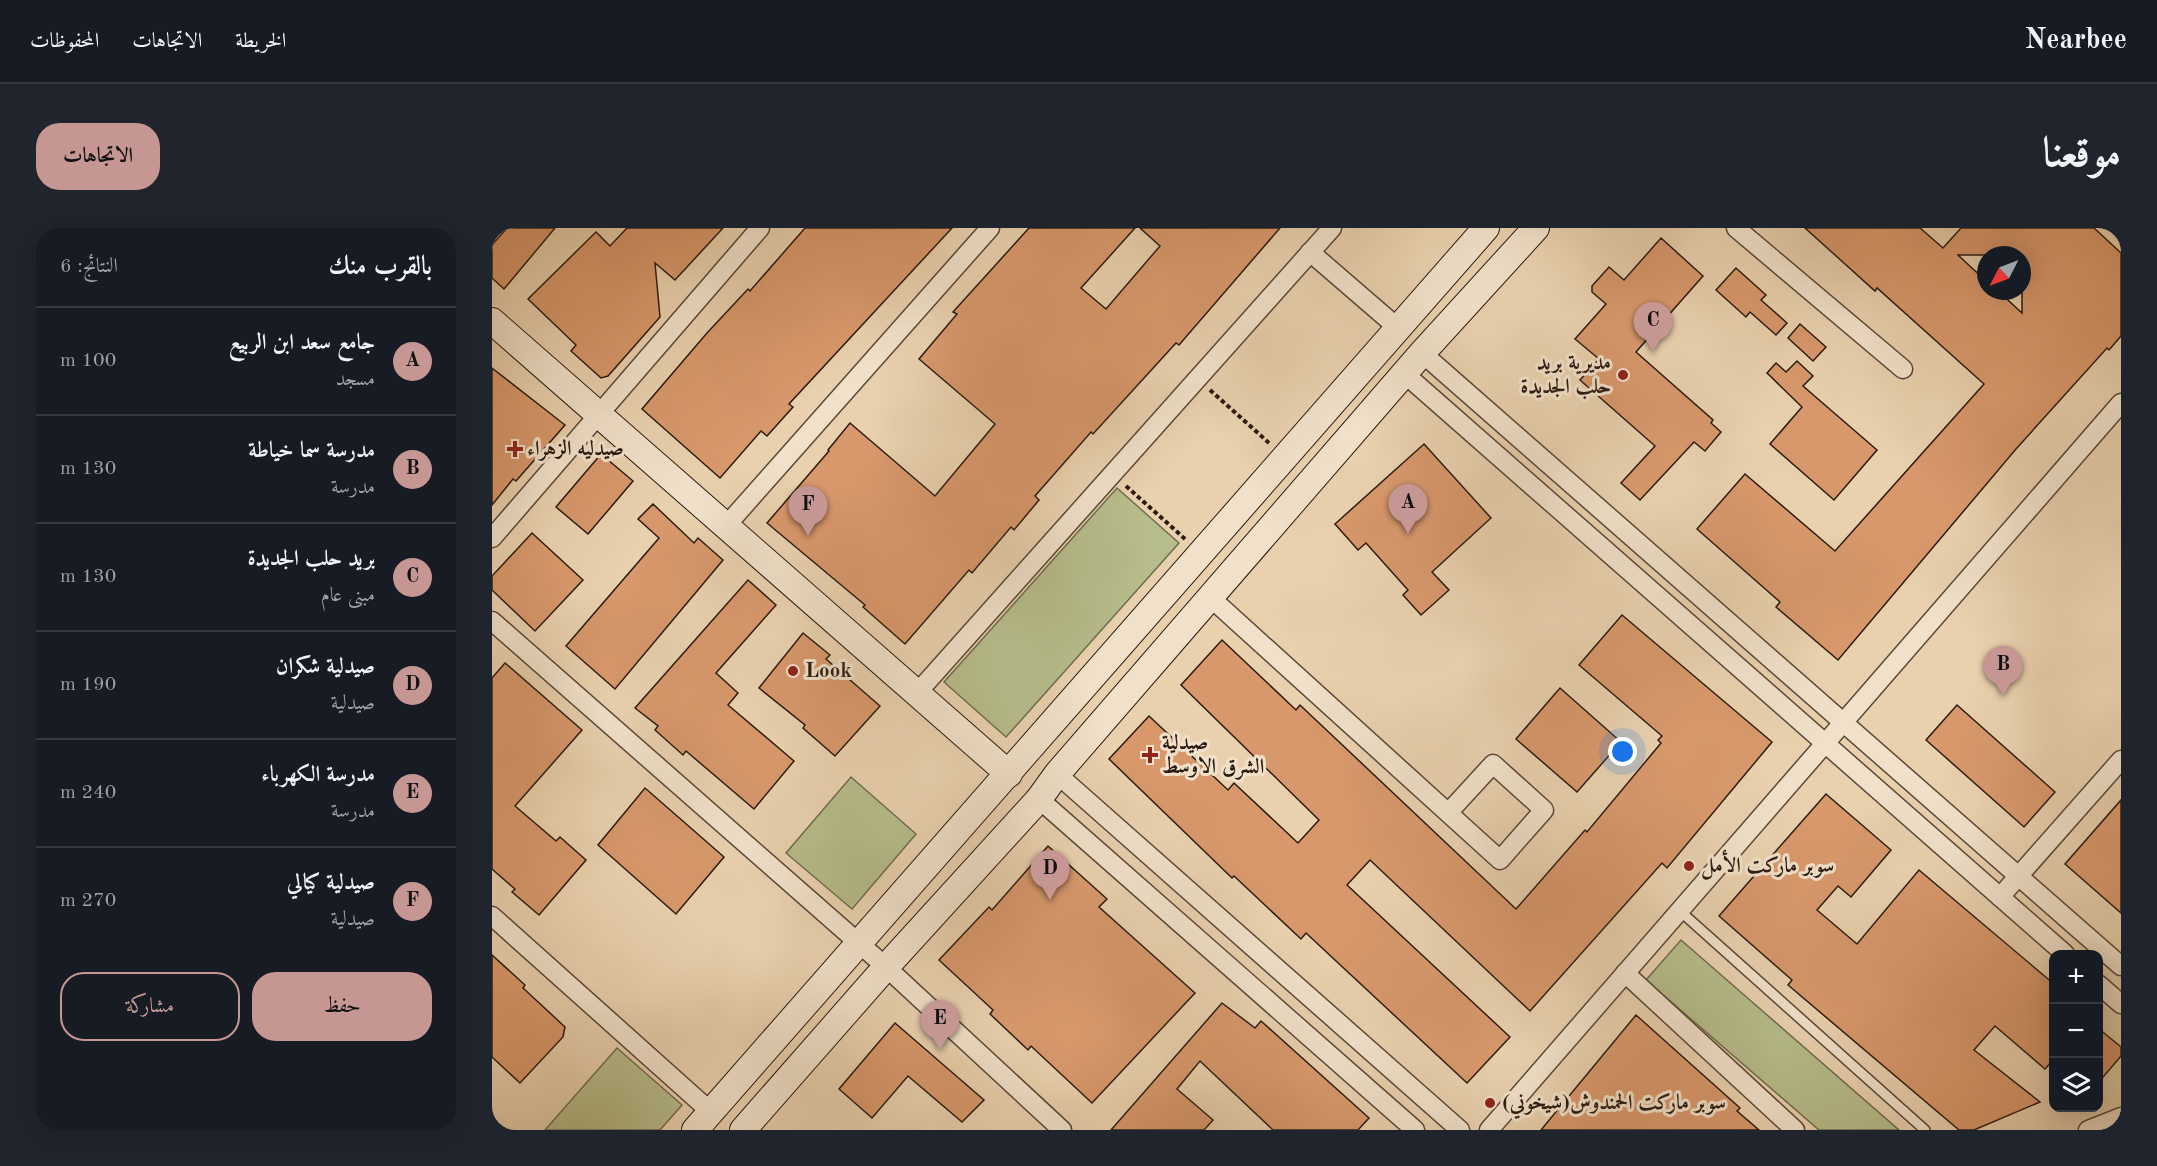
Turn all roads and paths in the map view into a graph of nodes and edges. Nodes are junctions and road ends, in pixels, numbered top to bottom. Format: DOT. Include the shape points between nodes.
graph roads {
  1 [pos="760,228"];
  2 [pos="990,228"];
  3 [pos="1332,228"];
  4 [pos="1486,228"];
  5 [pos="1536,228"];
  6 [pos="1736,228"];
  7 [pos="1310,252"];
  8 [pos="492,321"];
  9 [pos="1398,328"];
  10 [pos="1422,353"];
  11 [pos="1903,369"];
  12 [pos="1406,375"];
  13 [pos="1197,379"];
  14 [pos="2121,404"];
  15 [pos="598,416"];
  16 [pos="1285,458"];
  17 [pos="1113,474"];
  18 [pos="725,526"];
  19 [pos="492,538"];
  20 [pos="1202,553"];
  21 [pos="1210,598"];
  22 [pos="492,621"];
  23 [pos="917,693"];
  24 [pos="1844,722"];
  25 [pos="1825,743"];
  26 [pos="2121,760"];
  27 [pos="1009,774"];
  28 [pos="1057,774"];
  29 [pos="1038,799"];
  30 [pos="1448,813"];
  31 [pos="2018,876"];
  32 [pos="2000,897"];
  33 [pos="1680,911"];
  34 [pos="492,916"];
  35 [pos="860,945"];
  36 [pos="2060,950"];
  37 [pos="2121,966"];
  38 [pos="885,967"];
  39 [pos="1625,974"];
  40 [pos="2103,988"];
  41 [pos="2121,1004"];
  42 [pos="2121,1117"];
  43 [pos="703,1121"];
  44 [pos="743,1130"];
  45 [pos="1062,1130"];
  46 [pos="1415,1130"];
  47 [pos="1460,1130"];
  48 [pos="1489,1130"];
  49 [pos="1795,1130"];
  50 [pos="1925,1130"];
  51 [pos="2088,1130"];
  1 -- 15 [label="street"];
  2 -- 18 [label="street"];
  3 -- 7 [label="street"];
  4 -- 9 [label="street"];
  5 -- 10 [label="street"];
  6 -- 11 [label="street"];
  7 -- 9 [label="street"];
  7 -- 13 [label="street"];
  8 -- 15 [label="street"];
  9 -- 16 [label="street"];
  10 -- 12 [label="street"];
  10 -- 24 [label="street"];
  12 -- 21 [label="street"];
  12 -- 25 [label="street"];
  13 -- 16 [label="path"];
  13 -- 17 [label="street"];
  14 -- 24 [label="street"];
  15 -- 18 [label="street"];
  15 -- 19 [label="street"];
  16 -- 20 [label="street"];
  17 -- 20 [label="path"];
  17 -- 23 [label="street"];
  18 -- 23 [label="street"];
  20 -- 27 [label="street"];
  21 -- 28 [label="street"];
  21 -- 30 [label="street"];
  22 -- 35 [label="street"];
  23 -- 27 [label="street"];
  24 -- 25 [label="street"];
  24 -- 31 [label="street"];
  25 -- 32 [label="street"];
  25 -- 33 [label="street"];
  26 -- 31 [label="street"];
  27 -- 35 [label="street"];
  28 -- 29 [label="street"];
  28 -- 47 [label="street"];
  29 -- 38 [label="street"];
  29 -- 46 [label="street"];
  30 -- 30 [label="street" via="1500,860 1544,810 1493,764"];
  31 -- 32 [label="street"];
  31 -- 37 [label="street"];
  32 -- 36 [label="street"];
  33 -- 39 [label="street"];
  33 -- 50 [label="lane"];
  34 -- 43 [label="street"];
  35 -- 38 [label="street"];
  35 -- 43 [label="street"];
  38 -- 44 [label="street"];
  38 -- 45 [label="street"];
  39 -- 48 [label="street"];
  39 -- 49 [label="street"];
  40 -- 41 [label="street"];
  42 -- 51 [label="street"];
}
